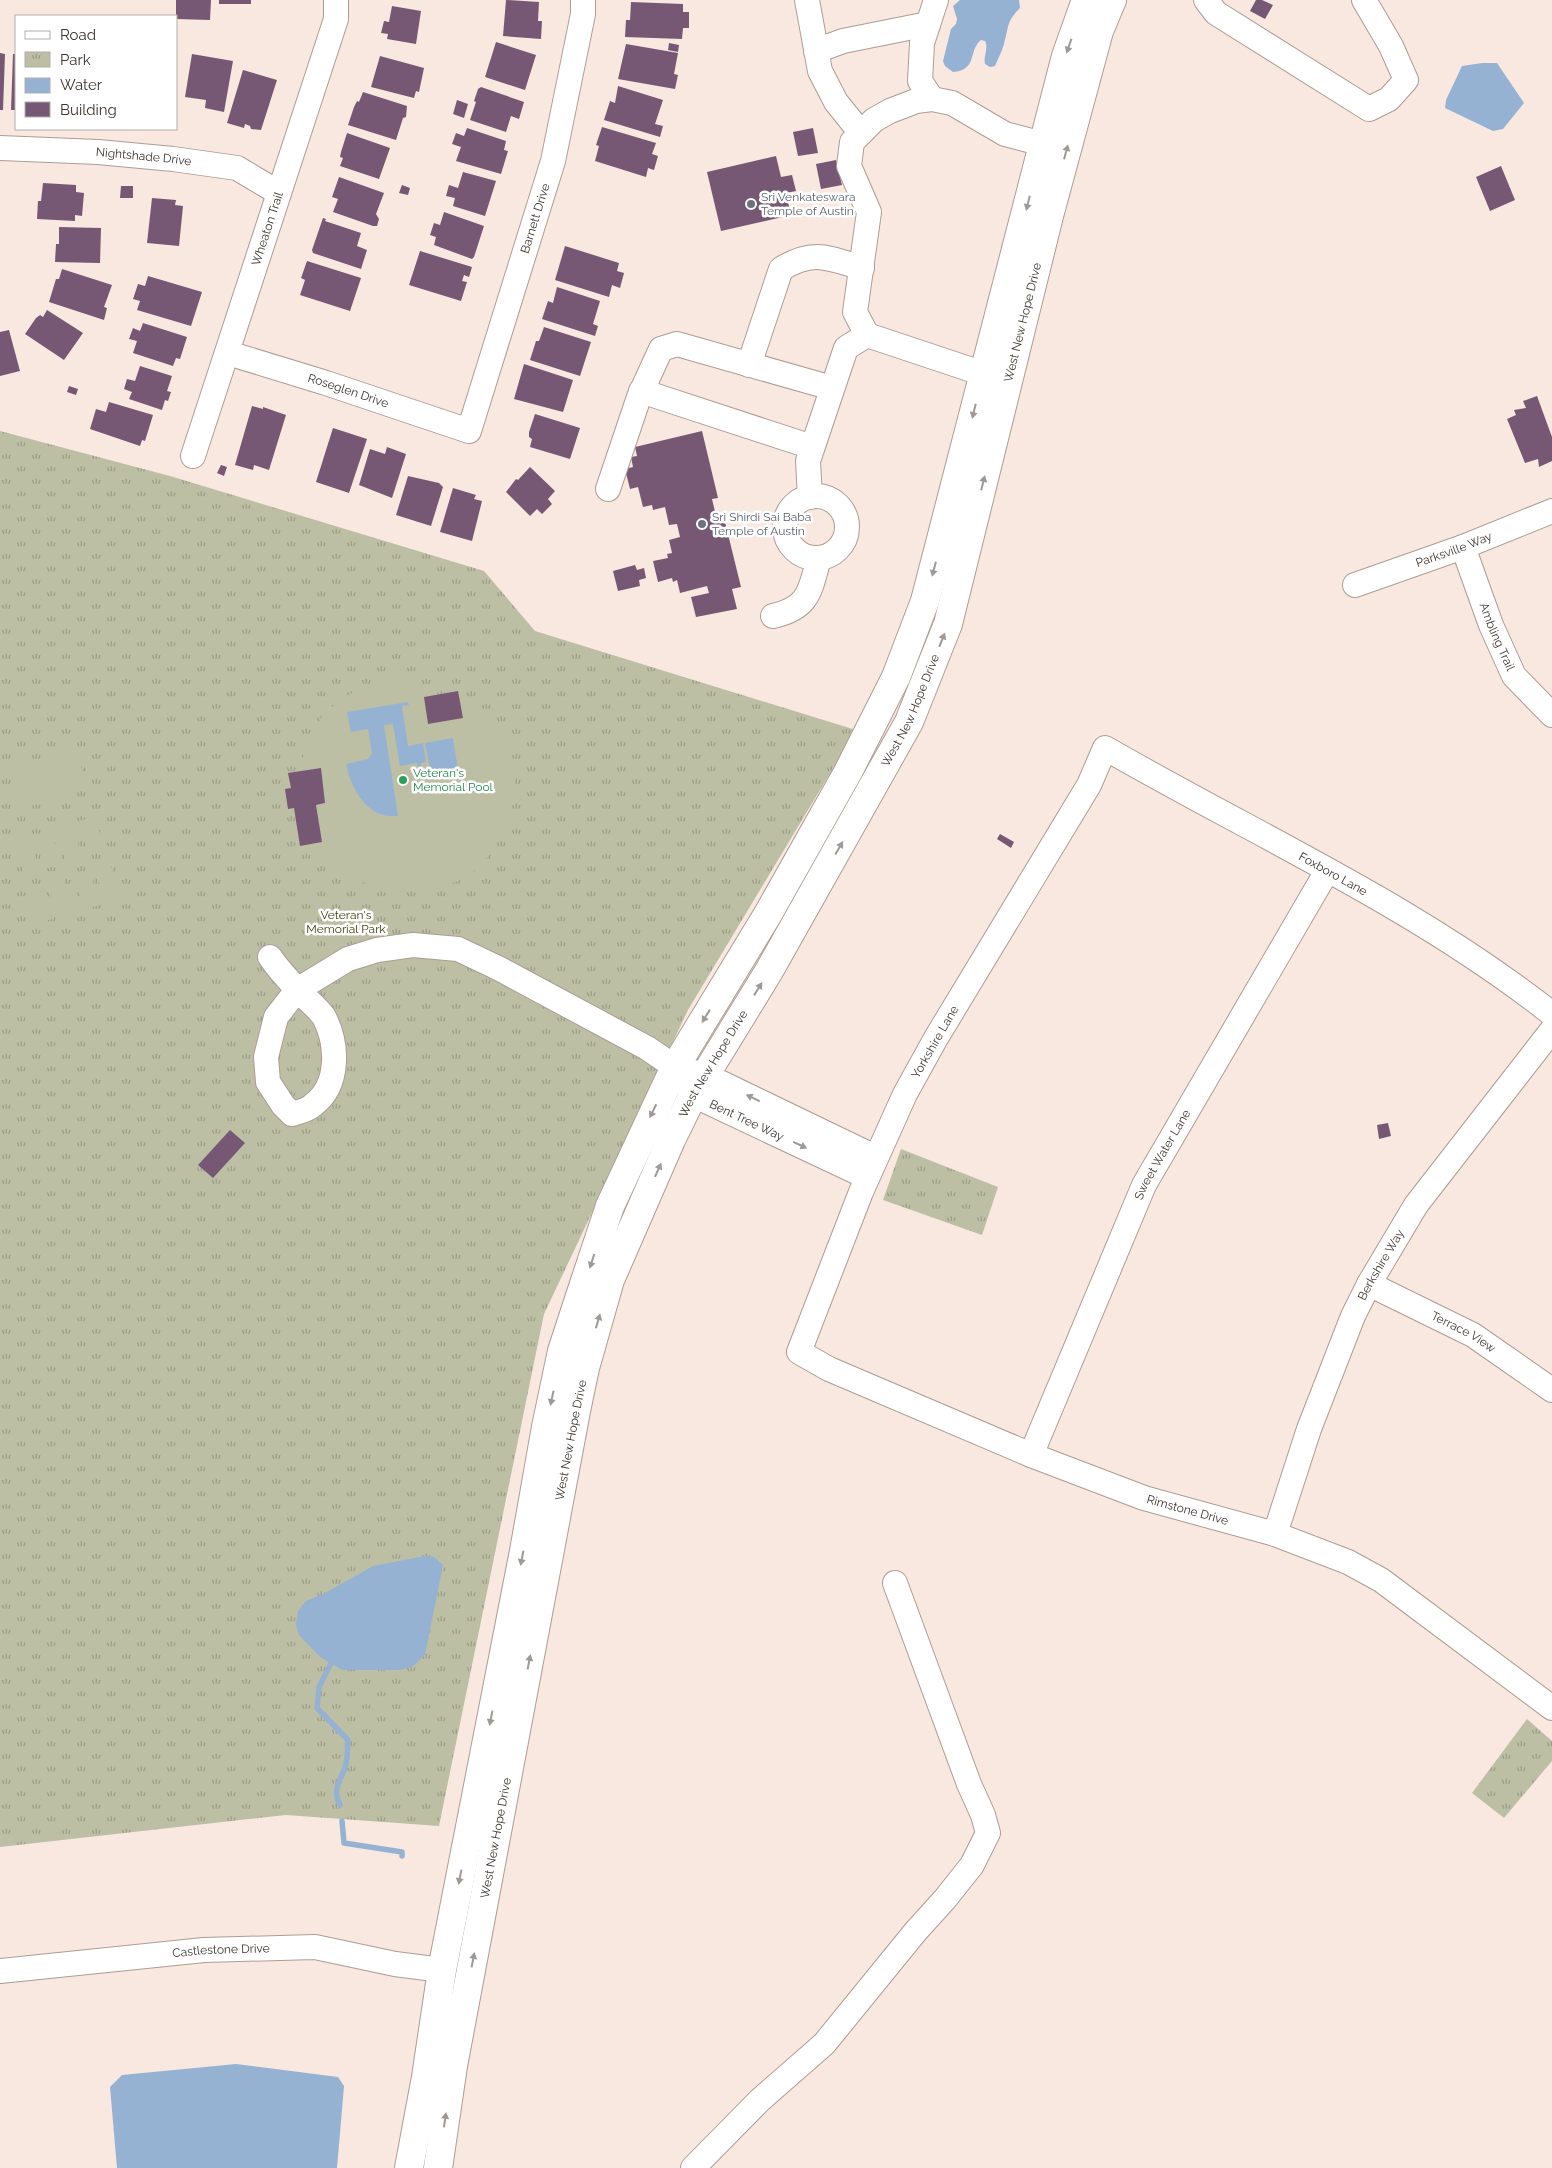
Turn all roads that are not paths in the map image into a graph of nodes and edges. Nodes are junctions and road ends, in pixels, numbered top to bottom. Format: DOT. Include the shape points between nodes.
graph roads {
  1 [pos="336,0"];
  2 [pos="583,0"];
  3 [pos="808,0"];
  4 [pos="936,0"];
  5 [pos="1086,0"];
  6 [pos="1112,0"];
  7 [pos="1206,0"];
  8 [pos="1364,0"];
  9 [pos="928,24"];
  10 [pos="816,51"];
  11 [pos="932,99"];
  12 [pos="861,133"];
  13 [pos="1043,144"];
  14 [pos="0,148"];
  15 [pos="279,193"];
  16 [pos="862,268"];
  17 [pos="867,335"];
  18 [pos="228,354"];
  19 [pos="749,365"];
  20 [pos="984,374"];
  21 [pos="832,388"];
  22 [pos="642,391"];
  23 [pos="468,431"];
  24 [pos="812,448"];
  25 [pos="193,456"];
  26 [pos="608,489"];
  27 [pos="810,497"];
  28 [pos="1552,511"];
  29 [pos="1463,547"];
  30 [pos="819,558"];
  31 [pos="1355,585"];
  32 [pos="773,616"];
  33 [pos="1552,715"];
  34 [pos="1105,748"];
  35 [pos="1327,871"];
  36 [pos="270,957"];
  37 [pos="297,990"];
  38 [pos="1552,1014"];
  39 [pos="1552,1030"];
  40 [pos="675,1067"];
  41 [pos="699,1085"];
  42 [pos="871,1168"];
  43 [pos="1369,1284"];
  44 [pos="799,1352"];
  45 [pos="1552,1390"];
  46 [pos="1031,1455"];
  47 [pos="1275,1534"];
  48 [pos="895,1583"];
  49 [pos="1552,1708"];
  50 [pos="442,1970"];
  51 [pos="0,1971"];
  52 [pos="409,2168"];
  53 [pos="438,2168"];
  54 [pos="693,2168"];
  1 -- 15 [label="street, Wheaton Trail" via="336,19"];
  2 -- 23 [label="street, Barnett Drive" via="583,14 553,161"];
  3 -- 10 [label="street"];
  4 -- 9 [label="street"];
  5 -- 13 [label="main road, West New Hope Drive, one-way" via="1066,56"];
  41 -- 6 [label="main road, West New Hope Drive, one-way" via="769,972 909,722 948,624 1049,216 1099,31"];
  7 -- 8 [label="street" via="1216,13 1369,109 1389,99 1406,80 1391,46"];
  9 -- 10 [label="street" via="843,41"];
  9 -- 11 [label="street" via="922,43 920,81"];
  10 -- 12 [label="street" via="820,71 836,102"];
  11 -- 12 [label="street" via="890,111"];
  11 -- 13 [label="street" via="952,103 1005,134"];
  12 -- 16 [label="street" via="852,142 849,166 869,212"];
  13 -- 20 [label="main road, West New Hope Drive, one-way"];
  14 -- 15 [label="street, Nightshade Drive" via="98,152 237,168"];
  15 -- 18 [label="street, Wheaton Trail"];
  16 -- 17 [label="street" via="855,312"];
  16 -- 19 [label="street" via="821,255 781,269"];
  17 -- 20 [label="street"];
  17 -- 21 [label="street" via="846,348"];
  18 -- 23 [label="street, Roseglen Drive"];
  18 -- 25 [label="street, Wheaton Trail"];
  19 -- 21 [label="street"];
  19 -- 22 [label="street" via="677,344 661,349"];
  20 -- 40 [label="main road, West New Hope Drive, one-way" via="925,601 896,677 848,772 768,914"];
  21 -- 24 [label="street"];
  22 -- 24 [label="street"];
  22 -- 26 [label="street"];
  24 -- 27 [label="street" via="808,462"];
  27 -- 30 [label="street" via="792,508 784,527 791,547 799,554"];
  27 -- 30 [label="street" via="830,500 844,514 846,523 843,542 837,550"];
  28 -- 29 [label="street, Parksville Way"];
  29 -- 31 [label="street, Parksville Way"];
  29 -- 33 [label="street, Ambling Trail" via="1491,625 1514,676"];
  30 -- 32 [label="street" via="803,603"];
  34 -- 35 [label="street, Foxboro Lane"];
  34 -- 42 [label="street, Yorkshire Lane" via="1089,785 905,1094"];
  35 -- 38 [label="street, Foxboro Lane" via="1413,918 1482,962"];
  35 -- 46 [label="street, Sweet Water Lane" via="1144,1185"];
  36 -- 37 [label="street"];
  37 -- 37 [label="street" via="323,1016 332,1038 335,1060 329,1086 313,1106 292,1114 268,1082 266,1057 276,1018"];
  37 -- 40 [label="street" via="348,959 377,950 413,945 458,949 647,1048"];
  39 -- 43 [label="street, Berkshire Way" via="1416,1205"];
  40 -- 41 [label="street, Bent Tree Way"];
  40 -- 50 [label="main road, West New Hope Drive, one-way" via="610,1206 562,1351"];
  41 -- 42 [label="street, Bent Tree Way"];
  53 -- 41 [label="main road, West New Hope Drive, one-way" via="454,2057 585,1368 610,1280"];
  42 -- 44 [label="street, Yorkshire Lane"];
  43 -- 45 [label="street, Terrace View" via="1473,1335"];
  43 -- 47 [label="street, Berkshire Way" via="1353,1316 1309,1429"];
  44 -- 46 [label="street, Rimstone Drive" via="829,1370"];
  46 -- 47 [label="street, Rimstone Drive" via="1144,1498"];
  47 -- 49 [label="street, Rimstone Drive" via="1348,1562 1381,1580"];
  48 -- 54 [label="street" via="988,1833 972,1865 824,2044 760,2100"];
  50 -- 51 [label="street, Castlestone Drive" via="315,1947 204,1950"];
  50 -- 52 [label="main road, West New Hope Drive"];
}
